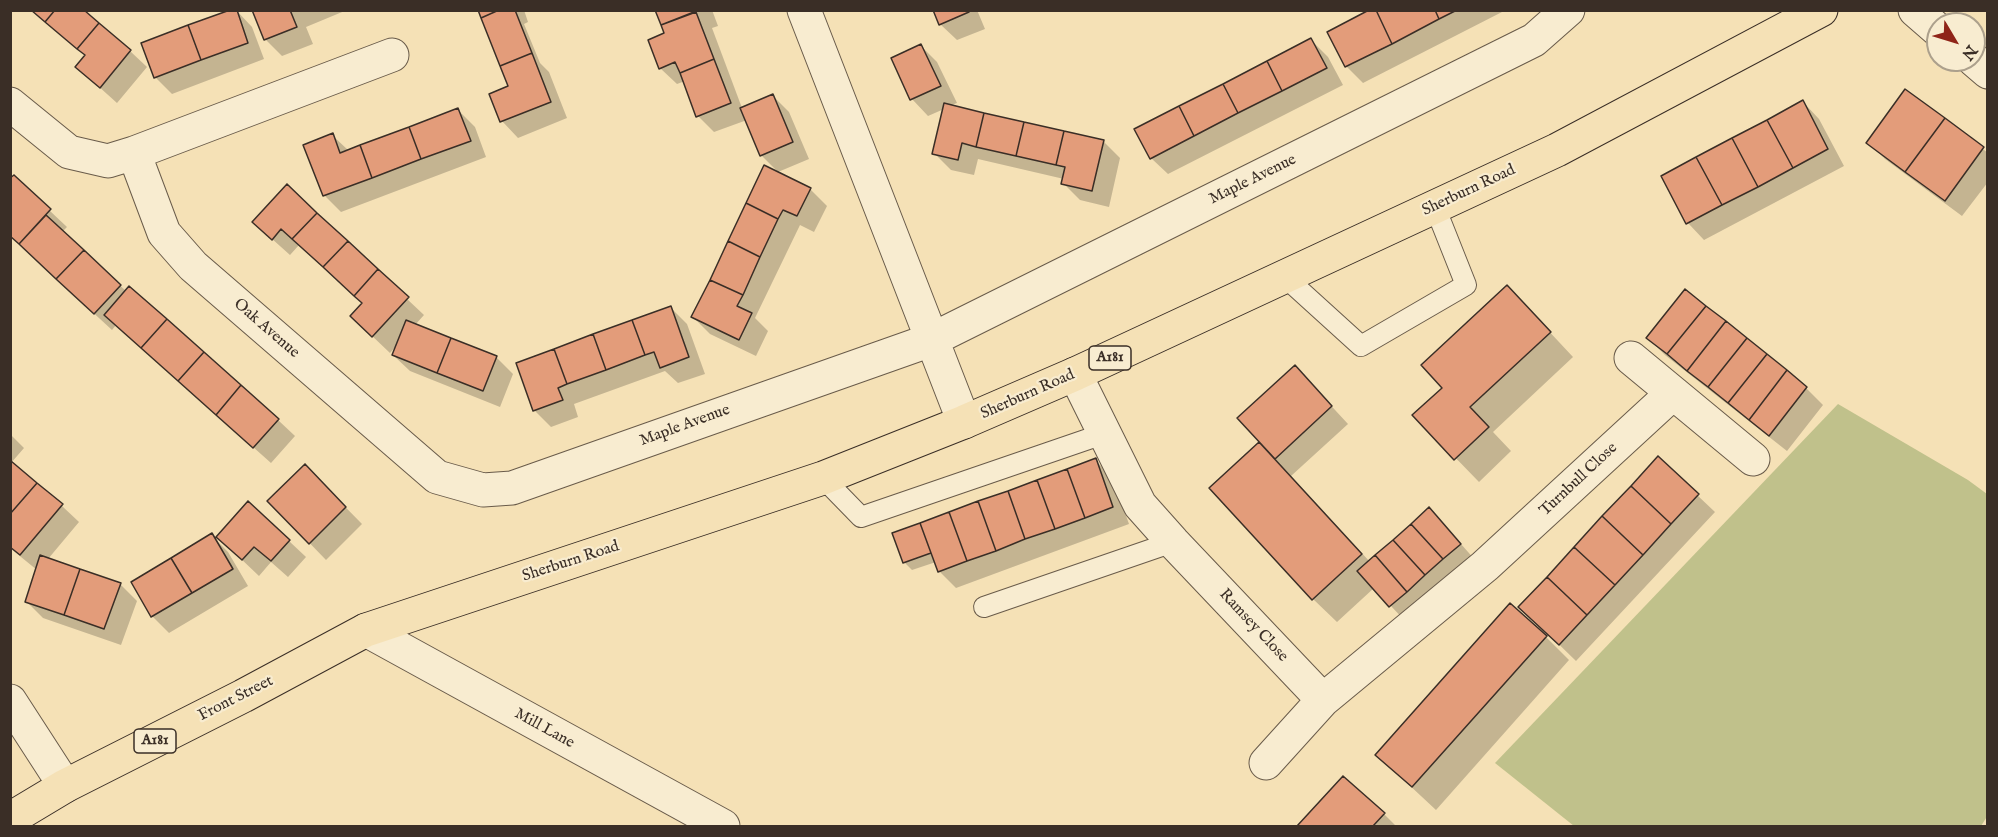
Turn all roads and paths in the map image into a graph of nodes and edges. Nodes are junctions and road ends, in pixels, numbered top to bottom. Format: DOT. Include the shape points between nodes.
graph roads {
  1 [pos="804,10"];
  2 [pos="1568,10"];
  3 [pos="1821,10"];
  4 [pos="392,55"];
  5 [pos="10,104"];
  6 [pos="134,153"];
  7 [pos="1435,207"];
  8 [pos="1285,277"];
  9 [pos="931,340"];
  10 [pos="1631,358"];
  11 [pos="1075,374"];
  12 [pos="1673,393"];
  13 [pos="964,422"];
  14 [pos="1104,434"];
  15 [pos="1753,459"];
  16 [pos="437,477"];
  17 [pos="823,478"];
  18 [pos="1173,542"];
  19 [pos="984,607"];
  20 [pos="366,630"];
  21 [pos="1323,700"];
  22 [pos="10,701"];
  23 [pos="1266,763"];
  24 [pos="65,786"];
  25 [pos="10,819"];
  26 [pos="723,826"];
  1 -- 9 [label="street"];
  2 -- 9 [label="street, Maple Avenue" via="1534,40"];
  3 -- 7 [label="main road, Sherburn Road / A181" via="1557,150"];
  4 -- 6 [label="street"];
  5 -- 6 [label="street" via="69,152 108,161"];
  6 -- 16 [label="street, Oak Avenue" via="164,233 193,266"];
  7 -- 8 [label="main road, Sherburn Road / A181"];
  7 -- 8 [label="lane" via="1466,285 1361,346"];
  8 -- 11 [label="main road, Sherburn Road / A181"];
  9 -- 13 [label="street"];
  9 -- 16 [label="street, Maple Avenue" via="512,488 483,490"];
  10 -- 12 [label="street"];
  11 -- 13 [label="main road, Sherburn Road / A181"];
  11 -- 14 [label="street, Ramsey Close"];
  12 -- 15 [label="street"];
  12 -- 21 [label="street, Turnbull Close" via="1485,566"];
  13 -- 17 [label="main road, Sherburn Road / A181"];
  14 -- 17 [label="lane" via="861,517"];
  14 -- 18 [label="street, Ramsey Close" via="1140,505"];
  17 -- 20 [label="main road, Sherburn Road / A181"];
  18 -- 19 [label="lane"];
  18 -- 21 [label="street, Ramsey Close"];
  20 -- 24 [label="main road, Front Street / A181"];
  20 -- 26 [label="street, Mill Lane"];
  21 -- 23 [label="street"];
  22 -- 24 [label="street"];
  24 -- 25 [label="main road, Front Street / A181"];
}
